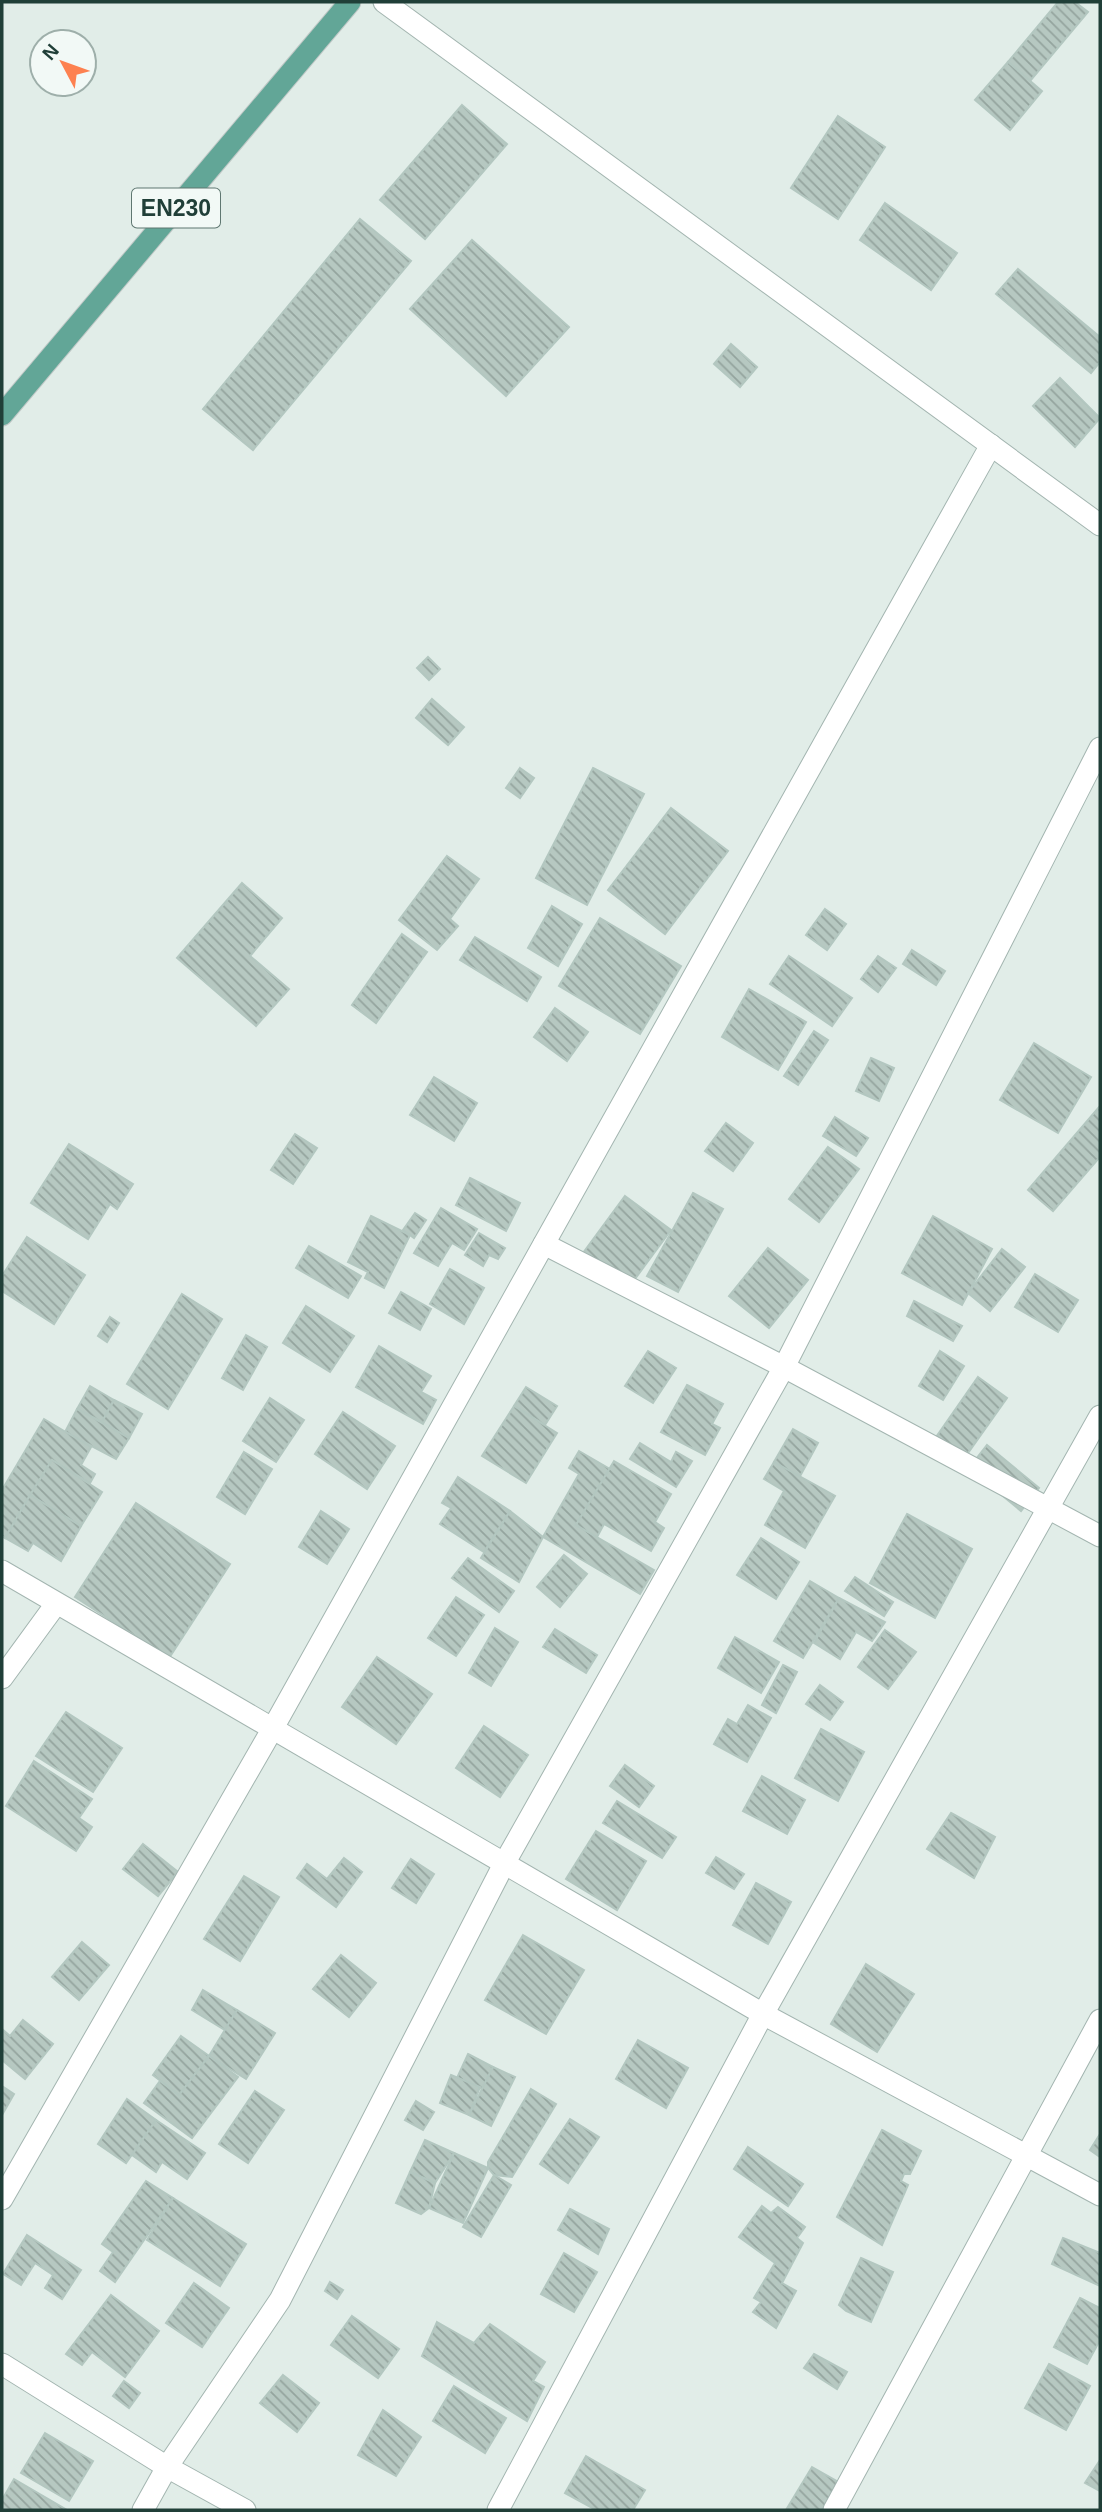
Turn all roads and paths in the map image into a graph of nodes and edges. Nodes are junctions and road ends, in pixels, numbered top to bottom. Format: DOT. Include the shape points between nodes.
graph roads {
  1 [pos="350,2"];
  2 [pos="384,2"];
  3 [pos="2,415"];
  4 [pos="991,445"];
  5 [pos="1100,525"];
  6 [pos="1100,748"];
  7 [pos="544,1244"];
  8 [pos="784,1367"];
  9 [pos="1100,1416"];
  10 [pos="1051,1508"];
  11 [pos="1100,1536"];
  12 [pos="2,1571"];
  13 [pos="56,1604"];
  14 [pos="2,1678"];
  15 [pos="273,1728"];
  16 [pos="505,1862"];
  17 [pos="763,2014"];
  18 [pos="1100,2021"];
  19 [pos="1025,2157"];
  20 [pos="1100,2195"];
  21 [pos="2,2199"];
  22 [pos="2,2364"];
  23 [pos="167,2467"];
  24 [pos="143,2510"];
  25 [pos="245,2510"];
  26 [pos="498,2510"];
  27 [pos="834,2510"];
  1 -- 3 [label="main road, EN230"];
  2 -- 4 [label="street"];
  4 -- 5 [label="street"];
  4 -- 7 [label="street"];
  6 -- 8 [label="street"];
  7 -- 8 [label="street"];
  7 -- 15 [label="street"];
  8 -- 10 [label="street"];
  8 -- 16 [label="street"];
  9 -- 10 [label="street"];
  10 -- 11 [label="street"];
  10 -- 17 [label="street"];
  12 -- 13 [label="street"];
  13 -- 14 [label="street"];
  13 -- 15 [label="street"];
  15 -- 16 [label="street"];
  15 -- 21 [label="street"];
  16 -- 17 [label="street"];
  16 -- 23 [label="street" via="280,2300"];
  17 -- 19 [label="street"];
  17 -- 26 [label="street"];
  18 -- 19 [label="street"];
  19 -- 20 [label="street"];
  19 -- 27 [label="street"];
  22 -- 23 [label="street"];
  23 -- 24 [label="street"];
  23 -- 25 [label="street"];
}
